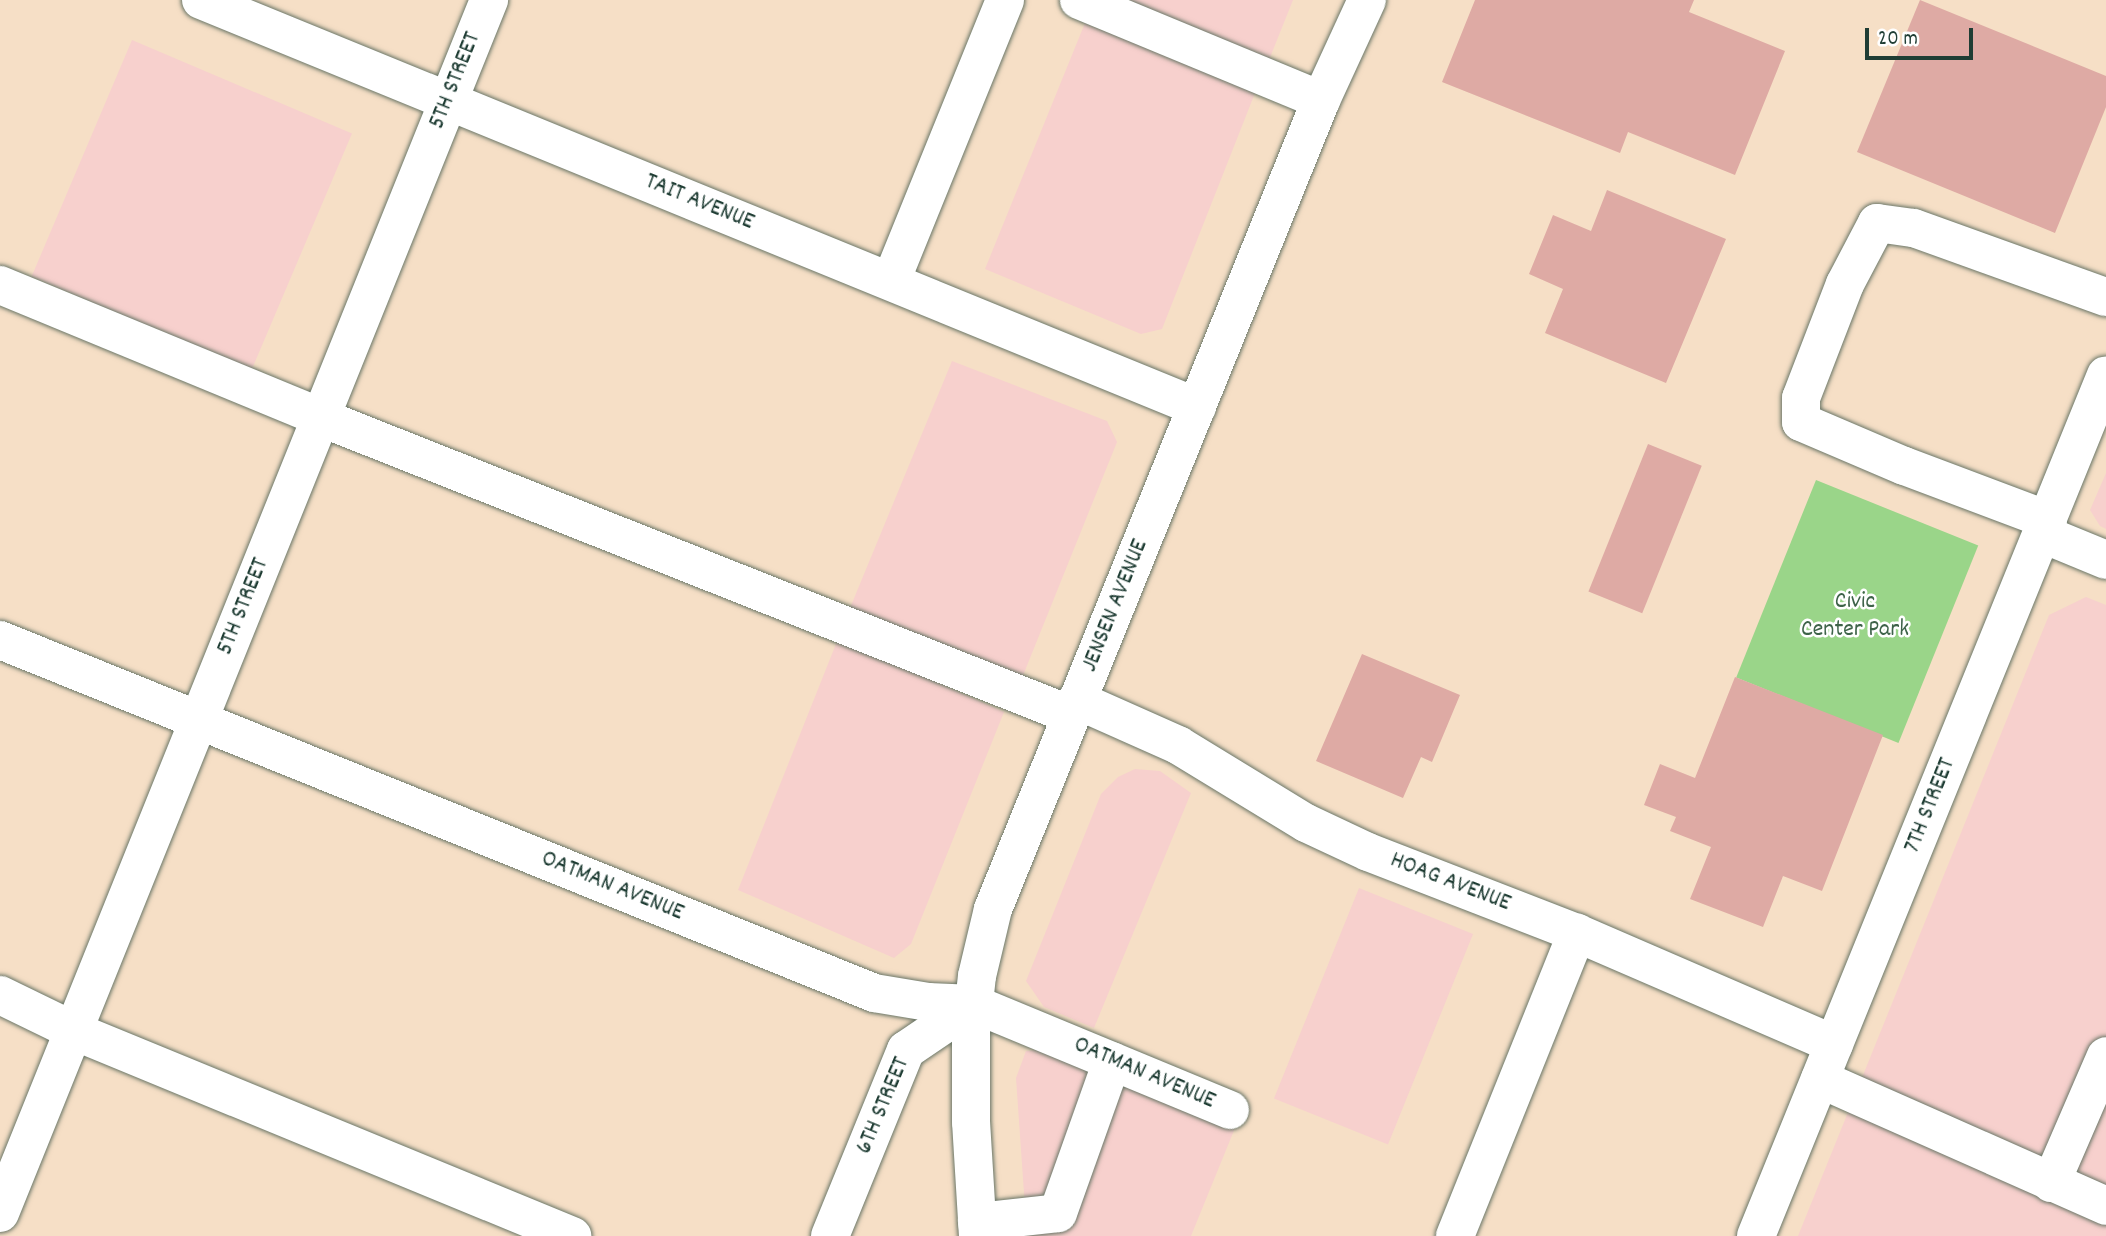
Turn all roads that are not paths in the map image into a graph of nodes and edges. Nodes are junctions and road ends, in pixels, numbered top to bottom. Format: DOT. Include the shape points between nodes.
graph roads {
  1 [pos="201,0"];
  2 [pos="489,0"];
  3 [pos="1006,0"];
  4 [pos="1079,0"];
  5 [pos="1367,0"];
  6 [pos="1120,8"];
  7 [pos="1321,100"];
  8 [pos="449,101"];
  9 [pos="891,281"];
  10 [pos="0,285"];
  11 [pos="2106,297"];
  12 [pos="2106,376"];
  13 [pos="1197,407"];
  14 [pos="321,418"];
  15 [pos="2045,527"];
  16 [pos="2106,560"];
  17 [pos="0,640"];
  18 [pos="1074,708"];
  19 [pos="198,720"];
  20 [pos="1577,933"];
  21 [pos="0,995"];
  22 [pos="974,1004"];
  23 [pos="74,1031"];
  24 [pos="1834,1044"];
  25 [pos="2106,1056"];
  26 [pos="1112,1061"];
  27 [pos="1820,1079"];
  28 [pos="1230,1110"];
  29 [pos="2051,1183"];
  30 [pos="2106,1206"];
  31 [pos="0,1213"];
  32 [pos="977,1229"];
  33 [pos="572,1236"];
  34 [pos="830,1236"];
  35 [pos="1455,1236"];
  36 [pos="1756,1236"];
  1 -- 8 [label="street, TAIT AVENUE"];
  2 -- 8 [label="street, 5TH STREET"];
  3 -- 9 [label="street"];
  4 -- 6 [label="street"];
  5 -- 7 [label="street, JENSEN AVENUE"];
  6 -- 7 [label="street"];
  7 -- 13 [label="street, JENSEN AVENUE"];
  8 -- 9 [label="street, TAIT AVENUE"];
  8 -- 14 [label="street, 5TH STREET"];
  9 -- 13 [label="street, TAIT AVENUE"];
  10 -- 14 [label="street, HOAG AVENUE"];
  11 -- 15 [label="street" via="1914,228 1877,223 1845,284 1801,398 1801,422"];
  12 -- 15 [label="street, 7TH STREET"];
  13 -- 18 [label="street, JENSEN AVENUE"];
  14 -- 18 [label="street, HOAG AVENUE"];
  14 -- 19 [label="street, 5TH STREET"];
  15 -- 16 [label="street"];
  15 -- 24 [label="street, 7TH STREET"];
  17 -- 19 [label="street, OATMAN AVENUE"];
  18 -- 20 [label="street, HOAG AVENUE" via="1178,745 1306,823 1368,852"];
  18 -- 22 [label="street, JENSEN AVENUE" via="993,909"];
  19 -- 22 [label="street, OATMAN AVENUE" via="874,993"];
  19 -- 23 [label="street, 5TH STREET"];
  20 -- 24 [label="street, HOAG AVENUE"];
  20 -- 35 [label="street"];
  21 -- 23 [label="street"];
  22 -- 26 [label="street, OATMAN AVENUE"];
  22 -- 32 [label="street, JENSEN AVENUE" via="971,1108"];
  22 -- 34 [label="street, 6TH STREET" via="906,1051"];
  23 -- 31 [label="street, 5TH STREET"];
  23 -- 33 [label="street"];
  24 -- 27 [label="street, 7TH STREET"];
  25 -- 29 [label="street"];
  26 -- 28 [label="street, OATMAN AVENUE"];
  26 -- 32 [label="street" via="1058,1213"];
  27 -- 29 [label="street"];
  27 -- 36 [label="street, 7TH STREET"];
  29 -- 30 [label="street"];
}
